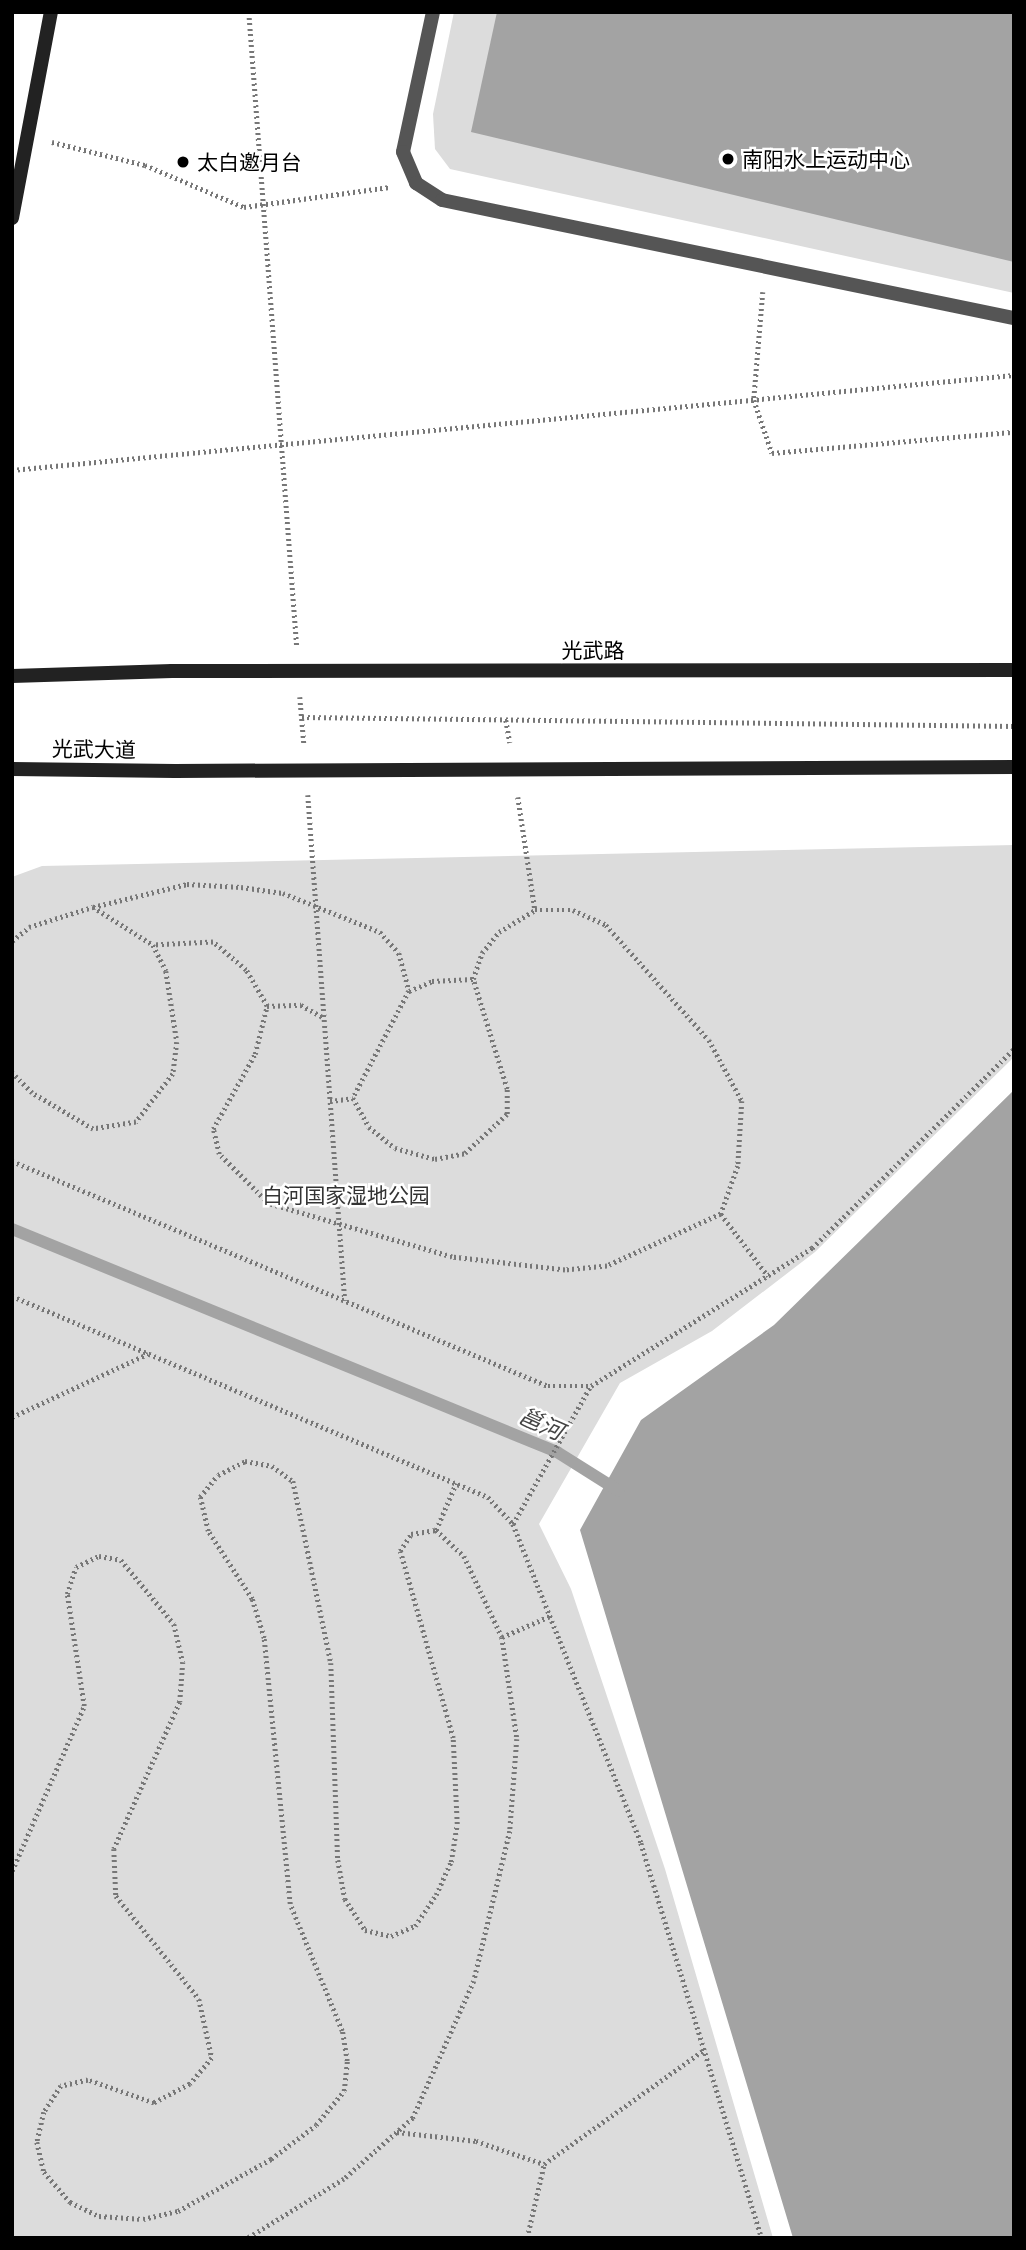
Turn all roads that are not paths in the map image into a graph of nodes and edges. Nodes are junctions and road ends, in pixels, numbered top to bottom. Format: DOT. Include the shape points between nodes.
graph roads {
  1 [pos="51,12"];
  2 [pos="432,12"];
  3 [pos="12,218"];
  4 [pos="1014,318"];
  5 [pos="1014,670"];
  6 [pos="12,676"];
  7 [pos="1014,767"];
  8 [pos="12,769"];
  1 -- 3 [label="main road"];
  2 -- 4 [label="lane" via="403,152 416,183 442,200"];
  5 -- 6 [label="main road, 光武路, bridge" via="173,671"];
  7 -- 8 [label="main road, 光武大道, bridge"];
}
